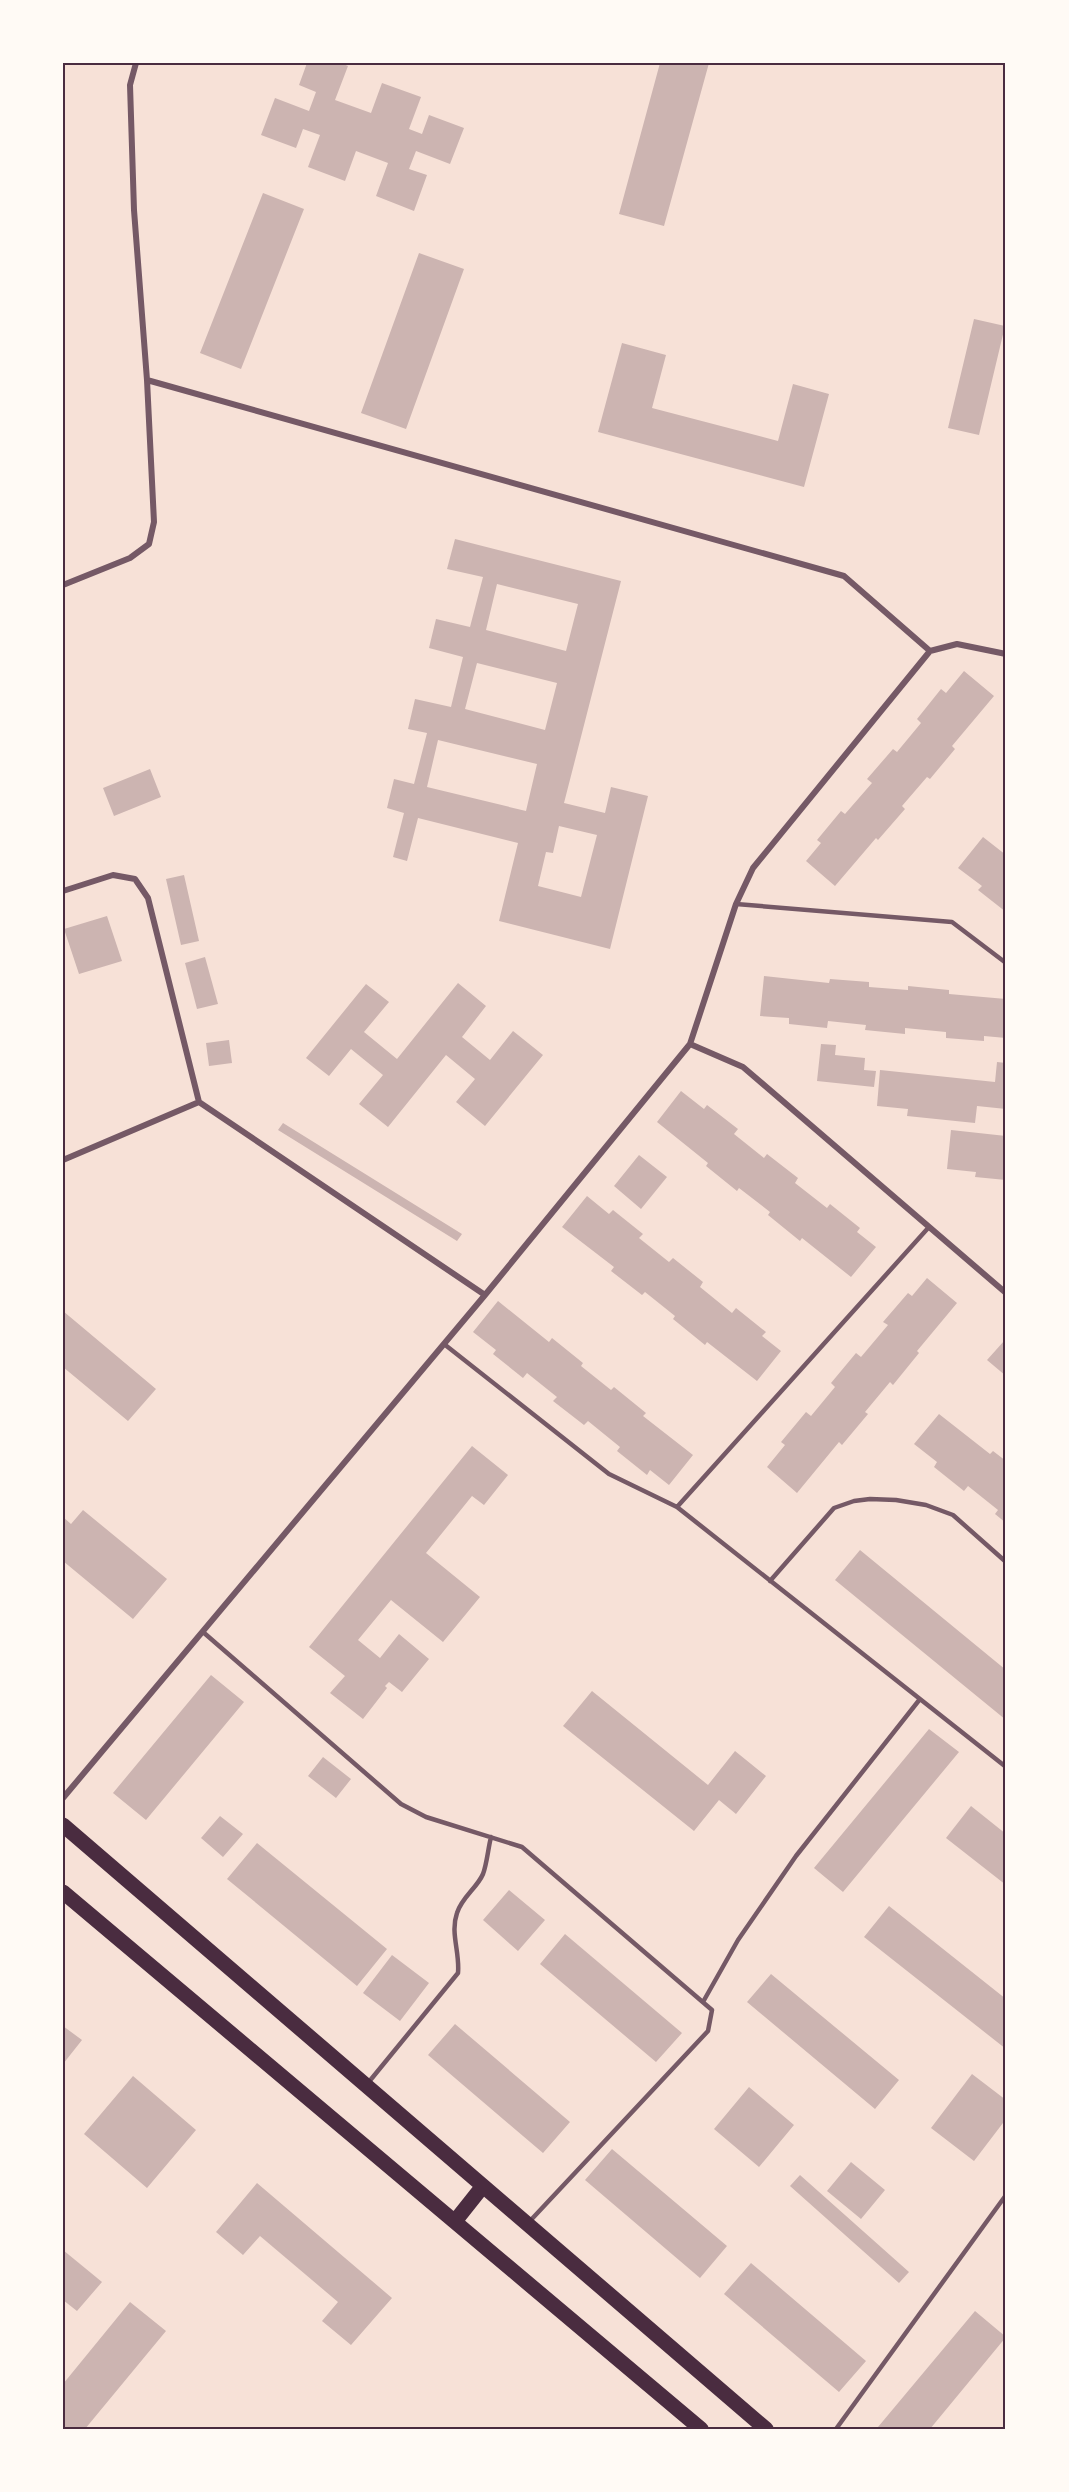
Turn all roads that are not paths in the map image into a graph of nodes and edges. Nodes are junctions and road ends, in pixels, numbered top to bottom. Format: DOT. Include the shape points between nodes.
graph roads {
  1 [pos="136,63"];
  2 [pos="147,380"];
  3 [pos="63,585"];
  4 [pos="930,651"];
  5 [pos="1006,654"];
  6 [pos="63,891"];
  7 [pos="736,904"];
  8 [pos="1006,963"];
  9 [pos="690,1044"];
  10 [pos="199,1101"];
  11 [pos="63,1160"];
  12 [pos="929,1227"];
  13 [pos="1006,1293"];
  14 [pos="485,1295"];
  15 [pos="444,1344"];
  16 [pos="677,1507"];
  17 [pos="1006,1562"];
  18 [pos="770,1581"];
  19 [pos="203,1632"];
  20 [pos="920,1699"];
  21 [pos="1006,1767"];
  22 [pos="63,1798"];
  23 [pos="63,1825"];
  24 [pos="491,1837"];
  25 [pos="63,1892"];
  26 [pos="703,2002"];
  27 [pos="366,2086"];
  28 [pos="483,2186"];
  29 [pos="1006,2195"];
  30 [pos="456,2220"];
  31 [pos="527,2224"];
  32 [pos="701,2429"];
  33 [pos="766,2429"];
  34 [pos="836,2429"];
  1 -- 2 [label="street" via="130,85 130,108"];
  2 -- 3 [label="street" via="154,522 149,544 130,558"];
  2 -- 4 [label="street" via="844,576"];
  4 -- 5 [label="street" via="957,644"];
  4 -- 7 [label="street" via="753,868"];
  6 -- 10 [label="street" via="113,875 135,879 148,898"];
  7 -- 8 [label="lane" via="952,922"];
  7 -- 9 [label="street"];
  9 -- 12 [label="street" via="743,1067"];
  9 -- 14 [label="street"];
  10 -- 11 [label="street"];
  10 -- 14 [label="street"];
  12 -- 13 [label="street"];
  12 -- 16 [label="lane"];
  14 -- 15 [label="street"];
  15 -- 16 [label="lane" via="609,1474"];
  15 -- 19 [label="street"];
  16 -- 18 [label="lane"];
  17 -- 18 [label="lane" via="953,1515 896,1500 854,1500 834,1508"];
  18 -- 20 [label="lane"];
  19 -- 22 [label="street"];
  19 -- 24 [label="lane" via="401,1804 426,1817"];
  20 -- 21 [label="lane"];
  20 -- 26 [label="lane" via="796,1856 738,1940"];
  23 -- 27 [label="main road"];
  24 -- 26 [label="lane" via="522,1847"];
  24 -- 27 [label="lane" via="483,1873 460,1904 453,1929 459,1952 458,1973"];
  25 -- 30 [label="main road"];
  26 -- 31 [label="lane" via="712,2010 708,2031"];
  27 -- 28 [label="main road"];
  28 -- 30 [label="main road"];
  28 -- 31 [label="main road"];
  29 -- 34 [label="lane"];
  30 -- 32 [label="main road"];
  31 -- 33 [label="main road"];
}
